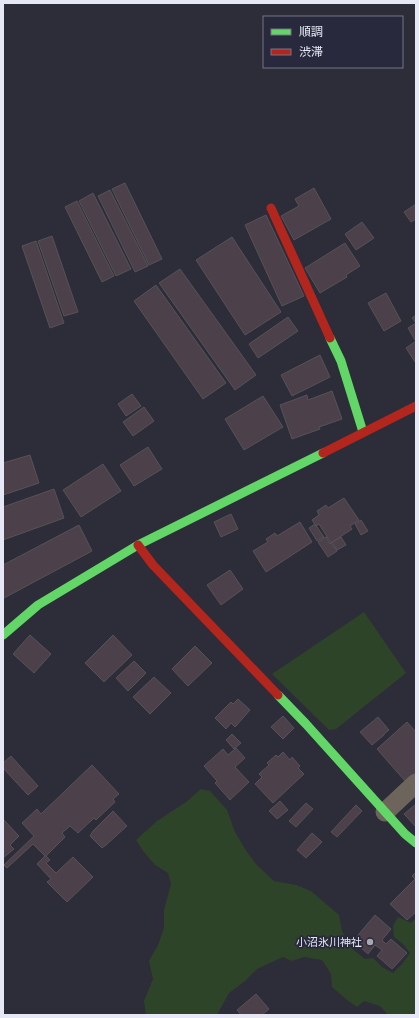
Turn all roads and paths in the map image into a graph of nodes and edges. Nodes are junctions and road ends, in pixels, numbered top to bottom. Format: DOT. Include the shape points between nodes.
graph roads {
  1 [pos="271,208"];
  2 [pos="416,406"];
  3 [pos="363,432"];
  4 [pos="138,545"];
  5 [pos="3,635"];
  6 [pos="416,783"];
  7 [pos="385,812"];
  8 [pos="416,843"];
  1 -- 3 [label="street" via="341,362"];
  2 -- 3 [label="street"];
  3 -- 4 [label="street"];
  4 -- 5 [label="street" via="38,605"];
  4 -- 7 [label="street" via="153,565 306,724"];
  6 -- 7 [label="street"];
  7 -- 8 [label="street"];
}
